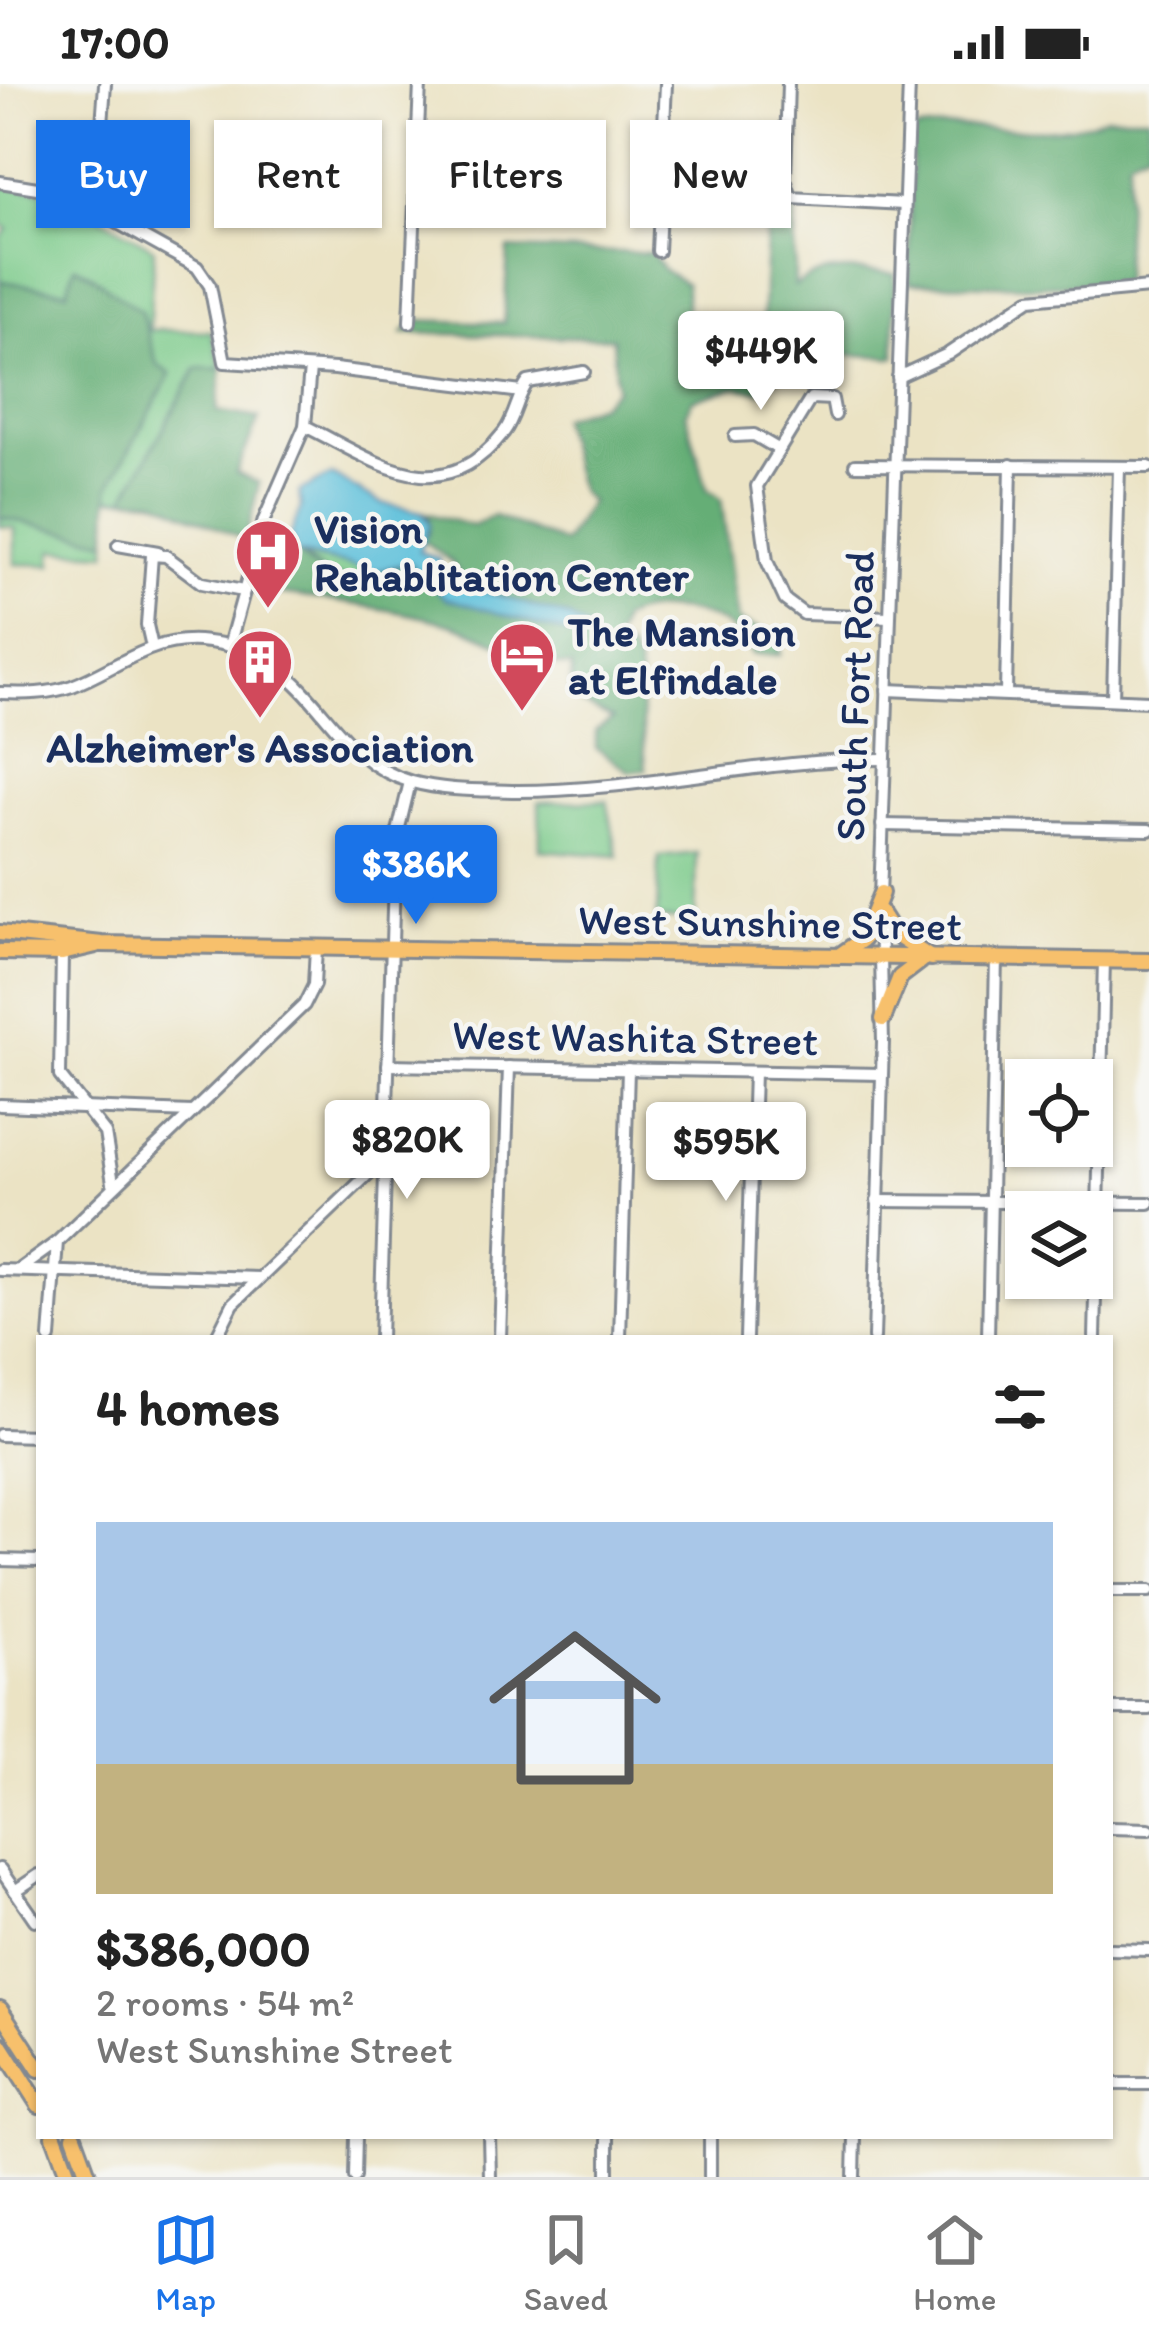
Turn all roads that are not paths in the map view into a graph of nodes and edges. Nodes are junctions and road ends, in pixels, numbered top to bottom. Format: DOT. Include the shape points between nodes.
graph roads {
  1 [pos="104,84"];
  2 [pos="420,84"];
  3 [pos="666,84"];
  4 [pos="788,84"];
  5 [pos="909,84"];
  6 [pos="102,120"];
  7 [pos="0,182"];
  8 [pos="36,186"];
  9 [pos="904,204"];
  10 [pos="125,228"];
  11 [pos="658,251"];
  12 [pos="1149,288"];
  13 [pos="410,322"];
  14 [pos="310,368"];
  15 [pos="584,372"];
  16 [pos="898,377"];
  17 [pos="522,392"];
  18 [pos="835,415"];
  19 [pos="304,426"];
  20 [pos="735,436"];
  21 [pos="778,449"];
  22 [pos="855,464"];
  23 [pos="895,464"];
  24 [pos="1011,466"];
  25 [pos="1119,467"];
  26 [pos="1149,467"];
  27 [pos="118,545"];
  28 [pos="158,551"];
  29 [pos="243,591"];
  30 [pos="889,617"];
  31 [pos="229,646"];
  32 [pos="152,647"];
  33 [pos="887,689"];
  34 [pos="0,693"];
  35 [pos="1006,693"];
  36 [pos="1113,699"];
  37 [pos="1149,700"];
  38 [pos="884,760"];
  39 [pos="410,782"];
  40 [pos="882,825"];
  41 [pos="1149,830"];
  42 [pos="880,893"];
  43 [pos="880,912"];
  44 [pos="0,932"];
  45 [pos="102,944"];
  46 [pos="316,948"];
  47 [pos="392,949"];
  48 [pos="0,952"];
  49 [pos="62,953"];
  50 [pos="824,957"];
  51 [pos="881,957"];
  52 [pos="931,958"];
  53 [pos="996,958"];
  54 [pos="1104,960"];
  55 [pos="1149,961"];
  56 [pos="883,1019"];
  57 [pos="388,1065"];
  58 [pos="508,1067"];
  59 [pos="628,1070"];
  60 [pos="754,1072"];
  61 [pos="881,1074"];
  62 [pos="0,1105"];
  63 [pos="88,1108"];
  64 [pos="192,1112"];
  65 [pos="385,1158"];
  66 [pos="113,1184"];
  67 [pos="1100,1191"];
  68 [pos="878,1201"];
  69 [pos="993,1203"];
  70 [pos="1005,1203"];
  71 [pos="1113,1203"];
  72 [pos="1149,1203"];
  73 [pos="57,1242"];
  74 [pos="0,1270"];
  75 [pos="16,1270"];
  76 [pos="54,1271"];
  77 [pos="259,1277"];
  78 [pos="1097,1299"];
  79 [pos="50,1335"];
  80 [pos="217,1335"];
  81 [pos="380,1335"];
  82 [pos="500,1335"];
  83 [pos="620,1335"];
  84 [pos="746,1335"];
  85 [pos="874,1335"];
  86 [pos="988,1335"];
  87 [pos="1096,1335"];
  88 [pos="0,1435"];
  89 [pos="36,1436"];
  90 [pos="0,1560"];
  91 [pos="36,1561"];
  92 [pos="1113,1591"];
  93 [pos="1149,1591"];
  94 [pos="1113,1709"];
  95 [pos="1149,1709"];
  96 [pos="1113,1828"];
  97 [pos="1149,1829"];
  98 [pos="0,1869"];
  99 [pos="36,1877"];
  100 [pos="14,1891"];
  101 [pos="35,1920"];
  102 [pos="1113,1949"];
  103 [pos="1149,1950"];
  104 [pos="0,2009"];
  105 [pos="0,2044"];
  106 [pos="36,2064"];
  107 [pos="1113,2084"];
  108 [pos="1149,2084"];
  109 [pos="36,2100"];
  110 [pos="55,2139"];
  111 [pos="75,2139"];
  112 [pos="356,2139"];
  113 [pos="489,2139"];
  114 [pos="608,2139"];
  115 [pos="710,2139"];
  116 [pos="855,2139"];
  117 [pos="69,2177"];
  118 [pos="88,2177"];
  119 [pos="355,2177"];
  120 [pos="490,2177"];
  121 [pos="608,2177"];
  122 [pos="710,2177"];
  123 [pos="854,2177"];
  1 -- 6 [label="street"];
  2 -- 13 [label="street"];
  3 -- 11 [label="street"];
  4 -- 9 [label="street" via="790,199"];
  5 -- 9 [label="street, South Fort Road"];
  7 -- 8 [label="street"];
  9 -- 16 [label="street, South Fort Road"];
  10 -- 14 [label="street" via="204,274 225,362"];
  12 -- 16 [label="street" via="1030,298"];
  14 -- 17 [label="street"];
  14 -- 19 [label="street"];
  15 -- 17 [label="street" via="533,379"];
  16 -- 23 [label="street, South Fort Road"];
  17 -- 19 [label="street" via="500,436 445,478 393,469"];
  18 -- 21 [label="street" via="832,399 819,396"];
  19 -- 29 [label="street"];
  20 -- 21 [label="street" via="754,435"];
  21 -- 30 [label="street" via="757,486 767,561 784,600 804,614"];
  22 -- 23 [label="street"];
  23 -- 24 [label="street"];
  23 -- 30 [label="street, South Fort Road"];
  24 -- 25 [label="street"];
  24 -- 35 [label="street"];
  25 -- 26 [label="street"];
  25 -- 36 [label="street"];
  27 -- 28 [label="street"];
  28 -- 29 [label="street" via="202,583"];
  28 -- 32 [label="street" via="148,590"];
  29 -- 31 [label="street"];
  30 -- 33 [label="street, South Fort Road"];
  31 -- 32 [label="street"];
  31 -- 39 [label="street" via="282,667 361,753"];
  32 -- 34 [label="street" via="67,687"];
  33 -- 35 [label="street"];
  33 -- 38 [label="street, South Fort Road"];
  35 -- 36 [label="street"];
  36 -- 37 [label="street"];
  38 -- 39 [label="street" via="586,790"];
  38 -- 40 [label="street, South Fort Road"];
  39 -- 47 [label="street" via="396,832"];
  40 -- 41 [label="street"];
  40 -- 42 [label="street, South Fort Road"];
  42 -- 43 [label="street, South Fort Road"];
  42 -- 50 [label="main road" via="860,944"];
  43 -- 51 [label="street, South Fort Road"];
  43 -- 52 [label="main road" via="894,934"];
  44 -- 45 [label="main road, West Sunshine Street"];
  45 -- 46 [label="main road, West Sunshine Street"];
  45 -- 49 [label="main road, West Sunshine Street"];
  46 -- 47 [label="main road, West Sunshine Street"];
  46 -- 64 [label="street" via="307,1000"];
  47 -- 50 [label="main road, West Sunshine Street"];
  47 -- 57 [label="street"];
  48 -- 49 [label="main road, West Sunshine Street"];
  49 -- 63 [label="street" via="61,1076"];
  50 -- 51 [label="main road, West Sunshine Street"];
  51 -- 52 [label="main road, West Sunshine Street"];
  51 -- 56 [label="street, South Fort Road"];
  52 -- 53 [label="main road, West Sunshine Street"];
  52 -- 56 [label="main road" via="901,976"];
  53 -- 54 [label="main road, West Sunshine Street"];
  53 -- 69 [label="street"];
  54 -- 55 [label="main road, West Sunshine Street"];
  54 -- 67 [label="street"];
  56 -- 61 [label="street, South Fort Road"];
  57 -- 58 [label="street, West Washita Street"];
  57 -- 65 [label="street"];
  58 -- 59 [label="street, West Washita Street"];
  58 -- 82 [label="street"];
  59 -- 60 [label="street, West Washita Street"];
  59 -- 83 [label="street"];
  60 -- 61 [label="street, West Washita Street"];
  60 -- 84 [label="street"];
  61 -- 68 [label="street, South Fort Road"];
  62 -- 63 [label="street"];
  63 -- 64 [label="street"];
  63 -- 66 [label="street" via="110,1144"];
  64 -- 66 [label="street"];
  65 -- 77 [label="street"];
  65 -- 81 [label="street"];
  66 -- 73 [label="street"];
  68 -- 69 [label="street"];
  68 -- 85 [label="street, South Fort Road"];
  69 -- 70 [label="street"];
  69 -- 86 [label="street"];
  71 -- 72 [label="street"];
  73 -- 75 [label="street"];
  73 -- 76 [label="street"];
  74 -- 75 [label="street"];
  75 -- 76 [label="street"];
  76 -- 77 [label="street"];
  76 -- 79 [label="street"];
  77 -- 80 [label="street"];
  78 -- 87 [label="street"];
  88 -- 89 [label="street"];
  90 -- 91 [label="street"];
  92 -- 93 [label="street"];
  94 -- 95 [label="street"];
  96 -- 97 [label="street"];
  98 -- 100 [label="street"];
  99 -- 100 [label="street"];
  100 -- 101 [label="street"];
  102 -- 103 [label="street"];
  104 -- 106 [label="main road"];
  105 -- 109 [label="main road"];
  107 -- 108 [label="street"];
  110 -- 117 [label="main road"];
  111 -- 118 [label="main road"];
  112 -- 119 [label="street"];
  113 -- 120 [label="street"];
  114 -- 121 [label="street"];
  115 -- 122 [label="street"];
  116 -- 123 [label="street"];
}
